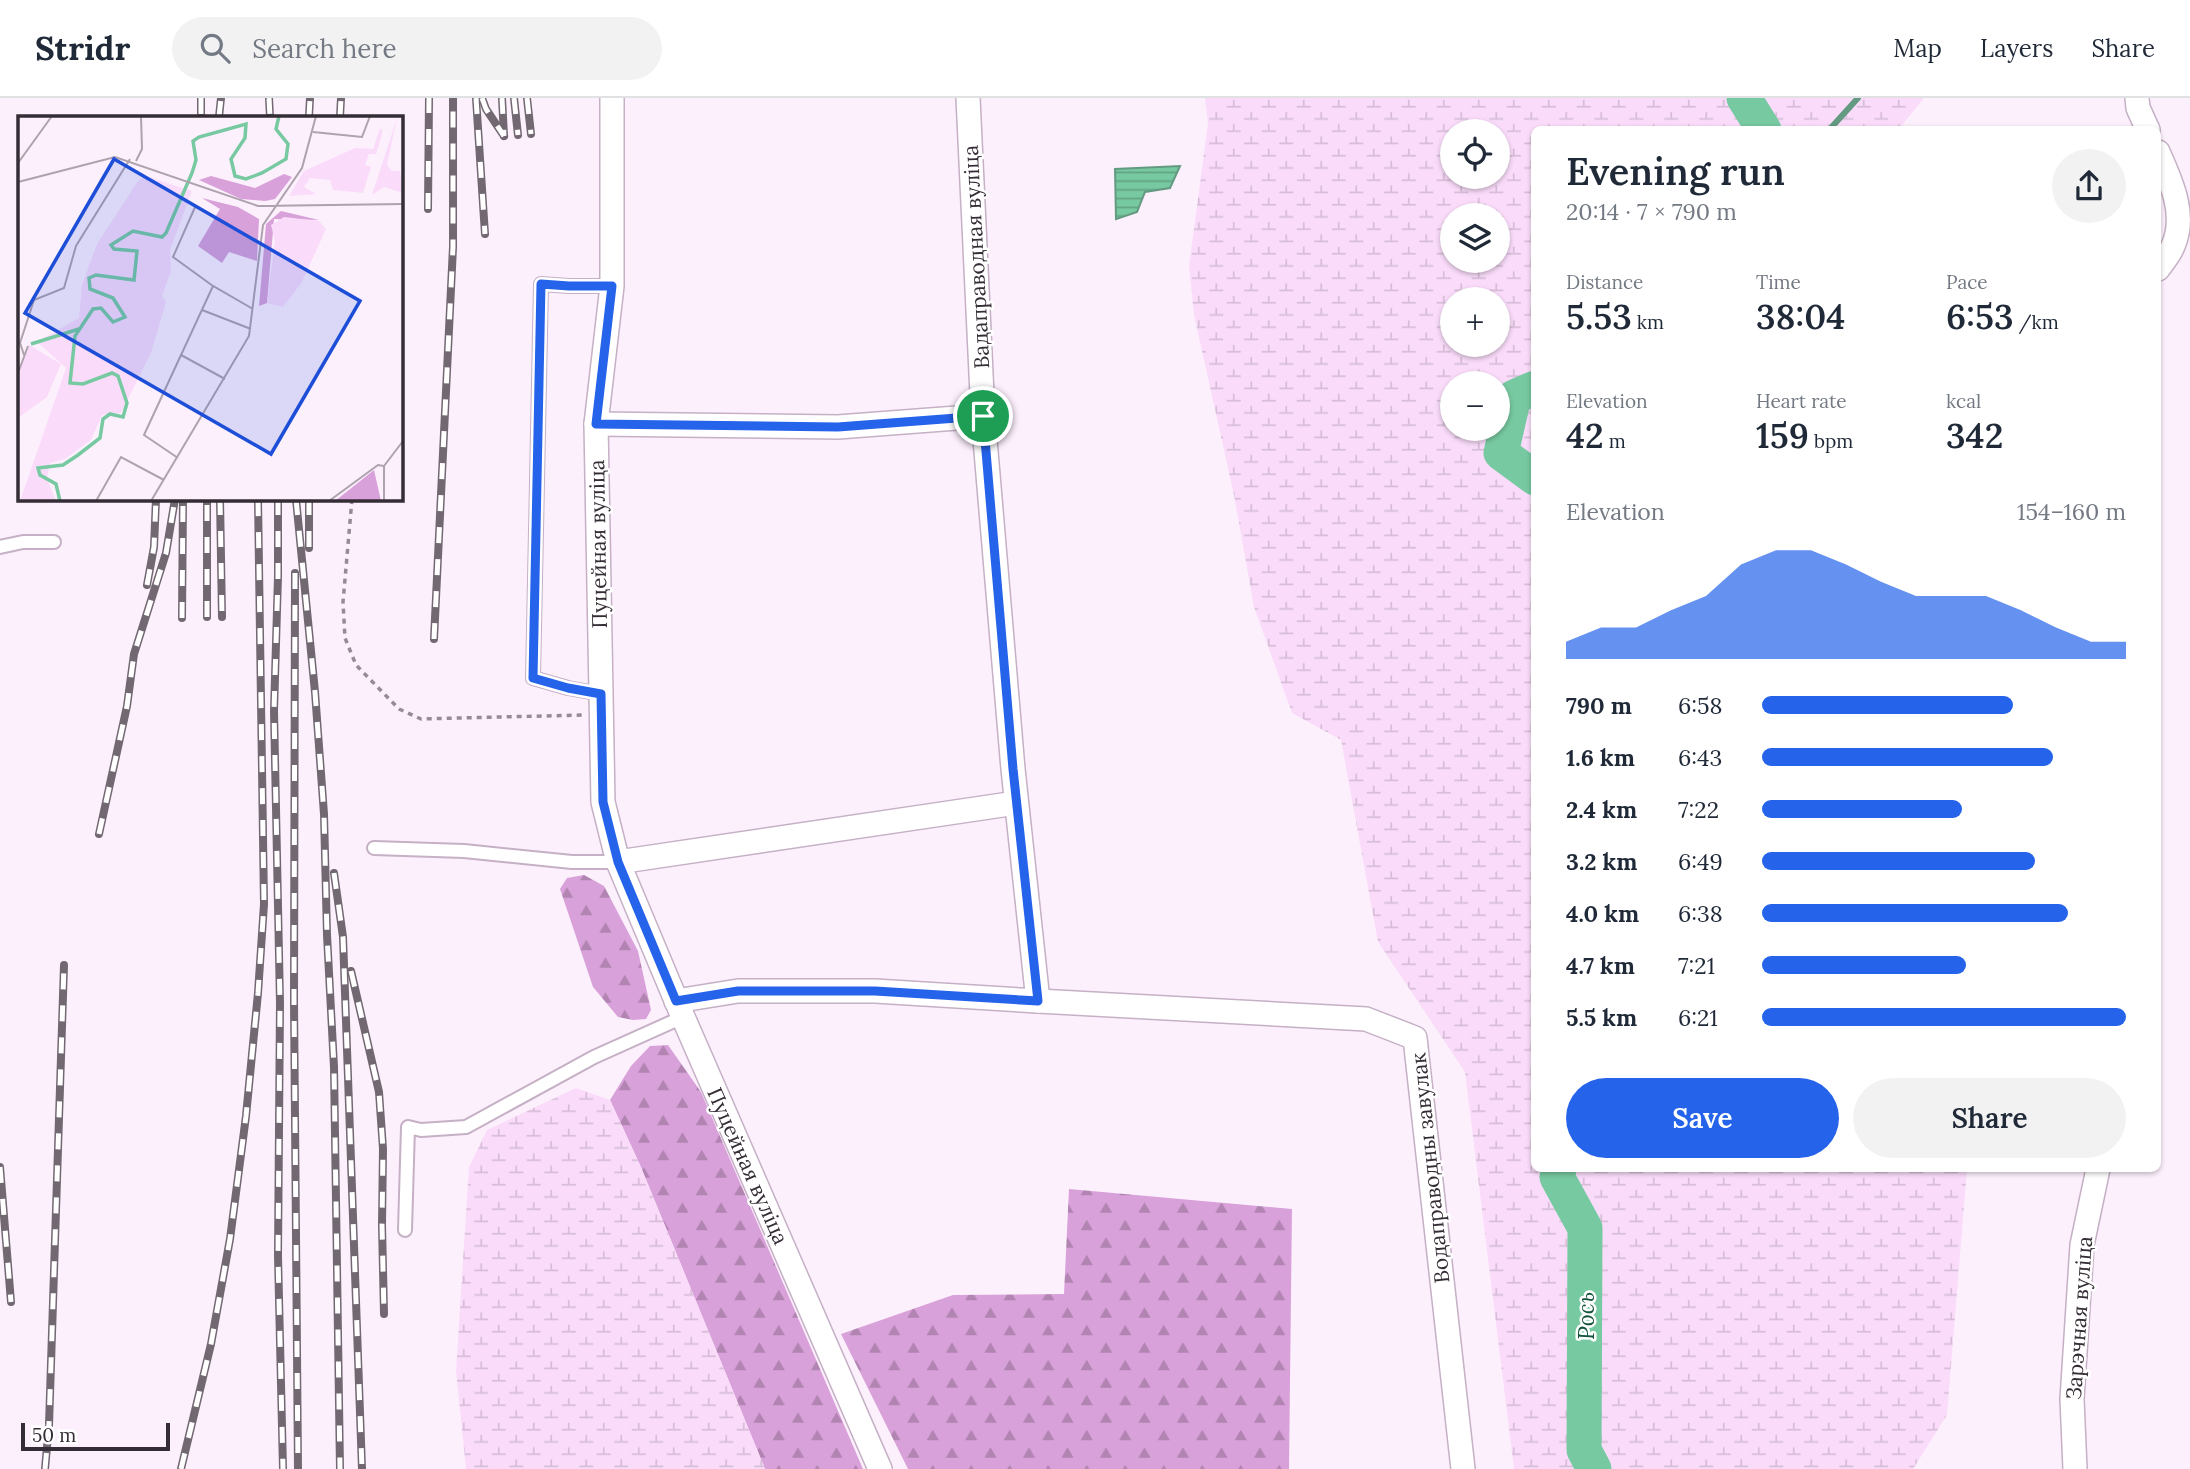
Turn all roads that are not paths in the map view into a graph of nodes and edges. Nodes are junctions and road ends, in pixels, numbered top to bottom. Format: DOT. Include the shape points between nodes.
graph roads {
  1 [pos="612,98"];
  2 [pos="968,98"];
  3 [pos="2137,103"];
  4 [pos="2146,126"];
  5 [pos="2161,159"];
  6 [pos="2161,265"];
  7 [pos="612,286"];
  8 [pos="983,416"];
  9 [pos="596,424"];
  10 [pos="54,542"];
  11 [pos="0,547"];
  12 [pos="601,704"];
  13 [pos="1017,803"];
  14 [pos="374,848"];
  15 [pos="618,862"];
  16 [pos="1038,1001"];
  17 [pos="679,1009"];
  18 [pos="2097,1172"];
  19 [pos="405,1230"];
  20 [pos="880,1469"];
  21 [pos="1463,1469"];
  22 [pos="2075,1469"];
  1 -- 7 [label="street, Пуцейная вуліца"];
  2 -- 8 [label="street, Вадаправодная вуліца"];
  3 -- 4 [label="street"];
  5 -- 6 [label="street" via="2180,212 2174,246"];
  7 -- 9 [label="street, Пуцейная вуліца"];
  7 -- 12 [label="lane" via="541,284 533,678"];
  8 -- 9 [label="street" via="838,427"];
  8 -- 13 [label="street, Вадаправодная вуліца"];
  9 -- 12 [label="street, Пуцейная вуліца"];
  10 -- 11 [label="lane"];
  12 -- 15 [label="street, Пуцейная вуліца" via="603,802"];
  13 -- 15 [label="street"];
  13 -- 16 [label="street, Вадаправодная вуліца"];
  14 -- 15 [label="lane"];
  15 -- 17 [label="street, Пуцейная вуліца"];
  16 -- 17 [label="street" via="875,991 738,991"];
  16 -- 21 [label="street, Водаправодны завулак" via="1366,1020 1415,1038"];
  17 -- 19 [label="lane" via="466,1127 408,1127"];
  17 -- 20 [label="street, Пуцейная вуліца"];
  18 -- 22 [label="street, Зарэчная вуліца" via="2082,1245 2072,1399"];
}
